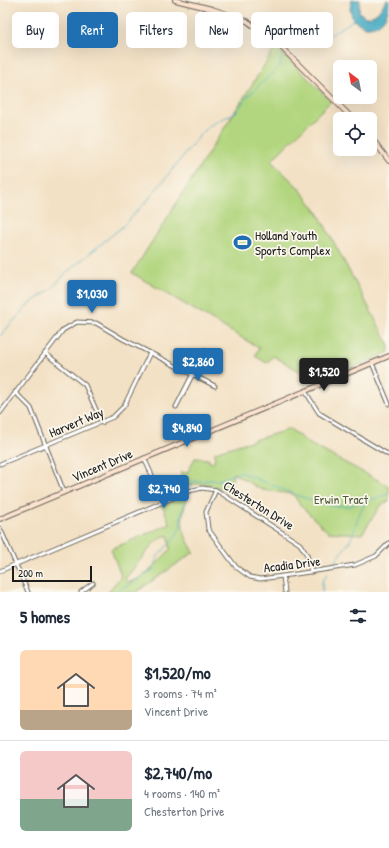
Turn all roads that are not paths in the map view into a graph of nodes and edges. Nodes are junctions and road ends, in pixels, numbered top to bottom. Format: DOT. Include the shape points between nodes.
graph roads {
  1 [pos="175,0"];
  2 [pos="346,112"];
  3 [pos="377,146"];
  4 [pos="389,162"];
  5 [pos="205,350"];
  6 [pos="45,353"];
  7 [pos="150,353"];
  8 [pos="389,356"];
  9 [pos="372,363"];
  10 [pos="193,374"];
  11 [pos="334,379"];
  12 [pos="215,386"];
  13 [pos="305,391"];
  14 [pos="15,392"];
  15 [pos="389,404"];
  16 [pos="176,407"];
  17 [pos="0,413"];
  18 [pos="102,423"];
  19 [pos="46,446"];
  20 [pos="389,455"];
  21 [pos="144,458"];
  22 [pos="0,464"];
  23 [pos="216,490"];
  24 [pos="64,492"];
  25 [pos="164,501"];
  26 [pos="0,519"];
  27 [pos="0,528"];
  28 [pos="389,543"];
  29 [pos="16,564"];
  30 [pos="0,571"];
  31 [pos="311,572"];
  32 [pos="283,576"];
  33 [pos="93,583"];
  34 [pos="28,592"];
  35 [pos="81,592"];
  36 [pos="285,592"];
  1 -- 2 [label="street" via="247,21 276,43"];
  3 -- 4 [label="street"];
  5 -- 10 [label="street"];
  6 -- 7 [label="street" via="66,327 85,321 100,324"];
  6 -- 14 [label="street"];
  6 -- 18 [label="street" via="85,385"];
  7 -- 10 [label="street"];
  7 -- 18 [label="street, Harvert Way" via="124,406"];
  8 -- 9 [label="street, Vincent Drive"];
  9 -- 11 [label="street, Vincent Drive"];
  9 -- 15 [label="street"];
  10 -- 12 [label="street"];
  10 -- 16 [label="street"];
  11 -- 11 [label="street" via="332,369 324,363"];
  11 -- 13 [label="street, Vincent Drive"];
  13 -- 20 [label="street" via="310,403 319,413"];
  13 -- 21 [label="street, Vincent Drive"];
  14 -- 17 [label="street"];
  14 -- 19 [label="street" via="31,408"];
  18 -- 19 [label="street, Harvert Way"];
  19 -- 22 [label="street, Harvert Way"];
  19 -- 24 [label="street"];
  21 -- 24 [label="street, Vincent Drive"];
  21 -- 25 [label="street"];
  23 -- 25 [label="street, Chesterton Drive" via="197,489"];
  23 -- 31 [label="street, Chesterton Drive" via="300,544 307,555"];
  23 -- 32 [label="street, Acadia Drive" via="207,508 206,523 210,533 231,560 241,572 250,577 260,579"];
  24 -- 26 [label="street, Vincent Drive"];
  25 -- 29 [label="street, Chesterton Drive"];
  27 -- 29 [label="street"];
  28 -- 31 [label="street, Acadia Drive" via="376,556 360,564"];
  29 -- 30 [label="street, Chesterton Drive"];
  29 -- 34 [label="street"];
  31 -- 32 [label="street, Acadia Drive"];
  32 -- 36 [label="street"];
  33 -- 35 [label="street"];
}
